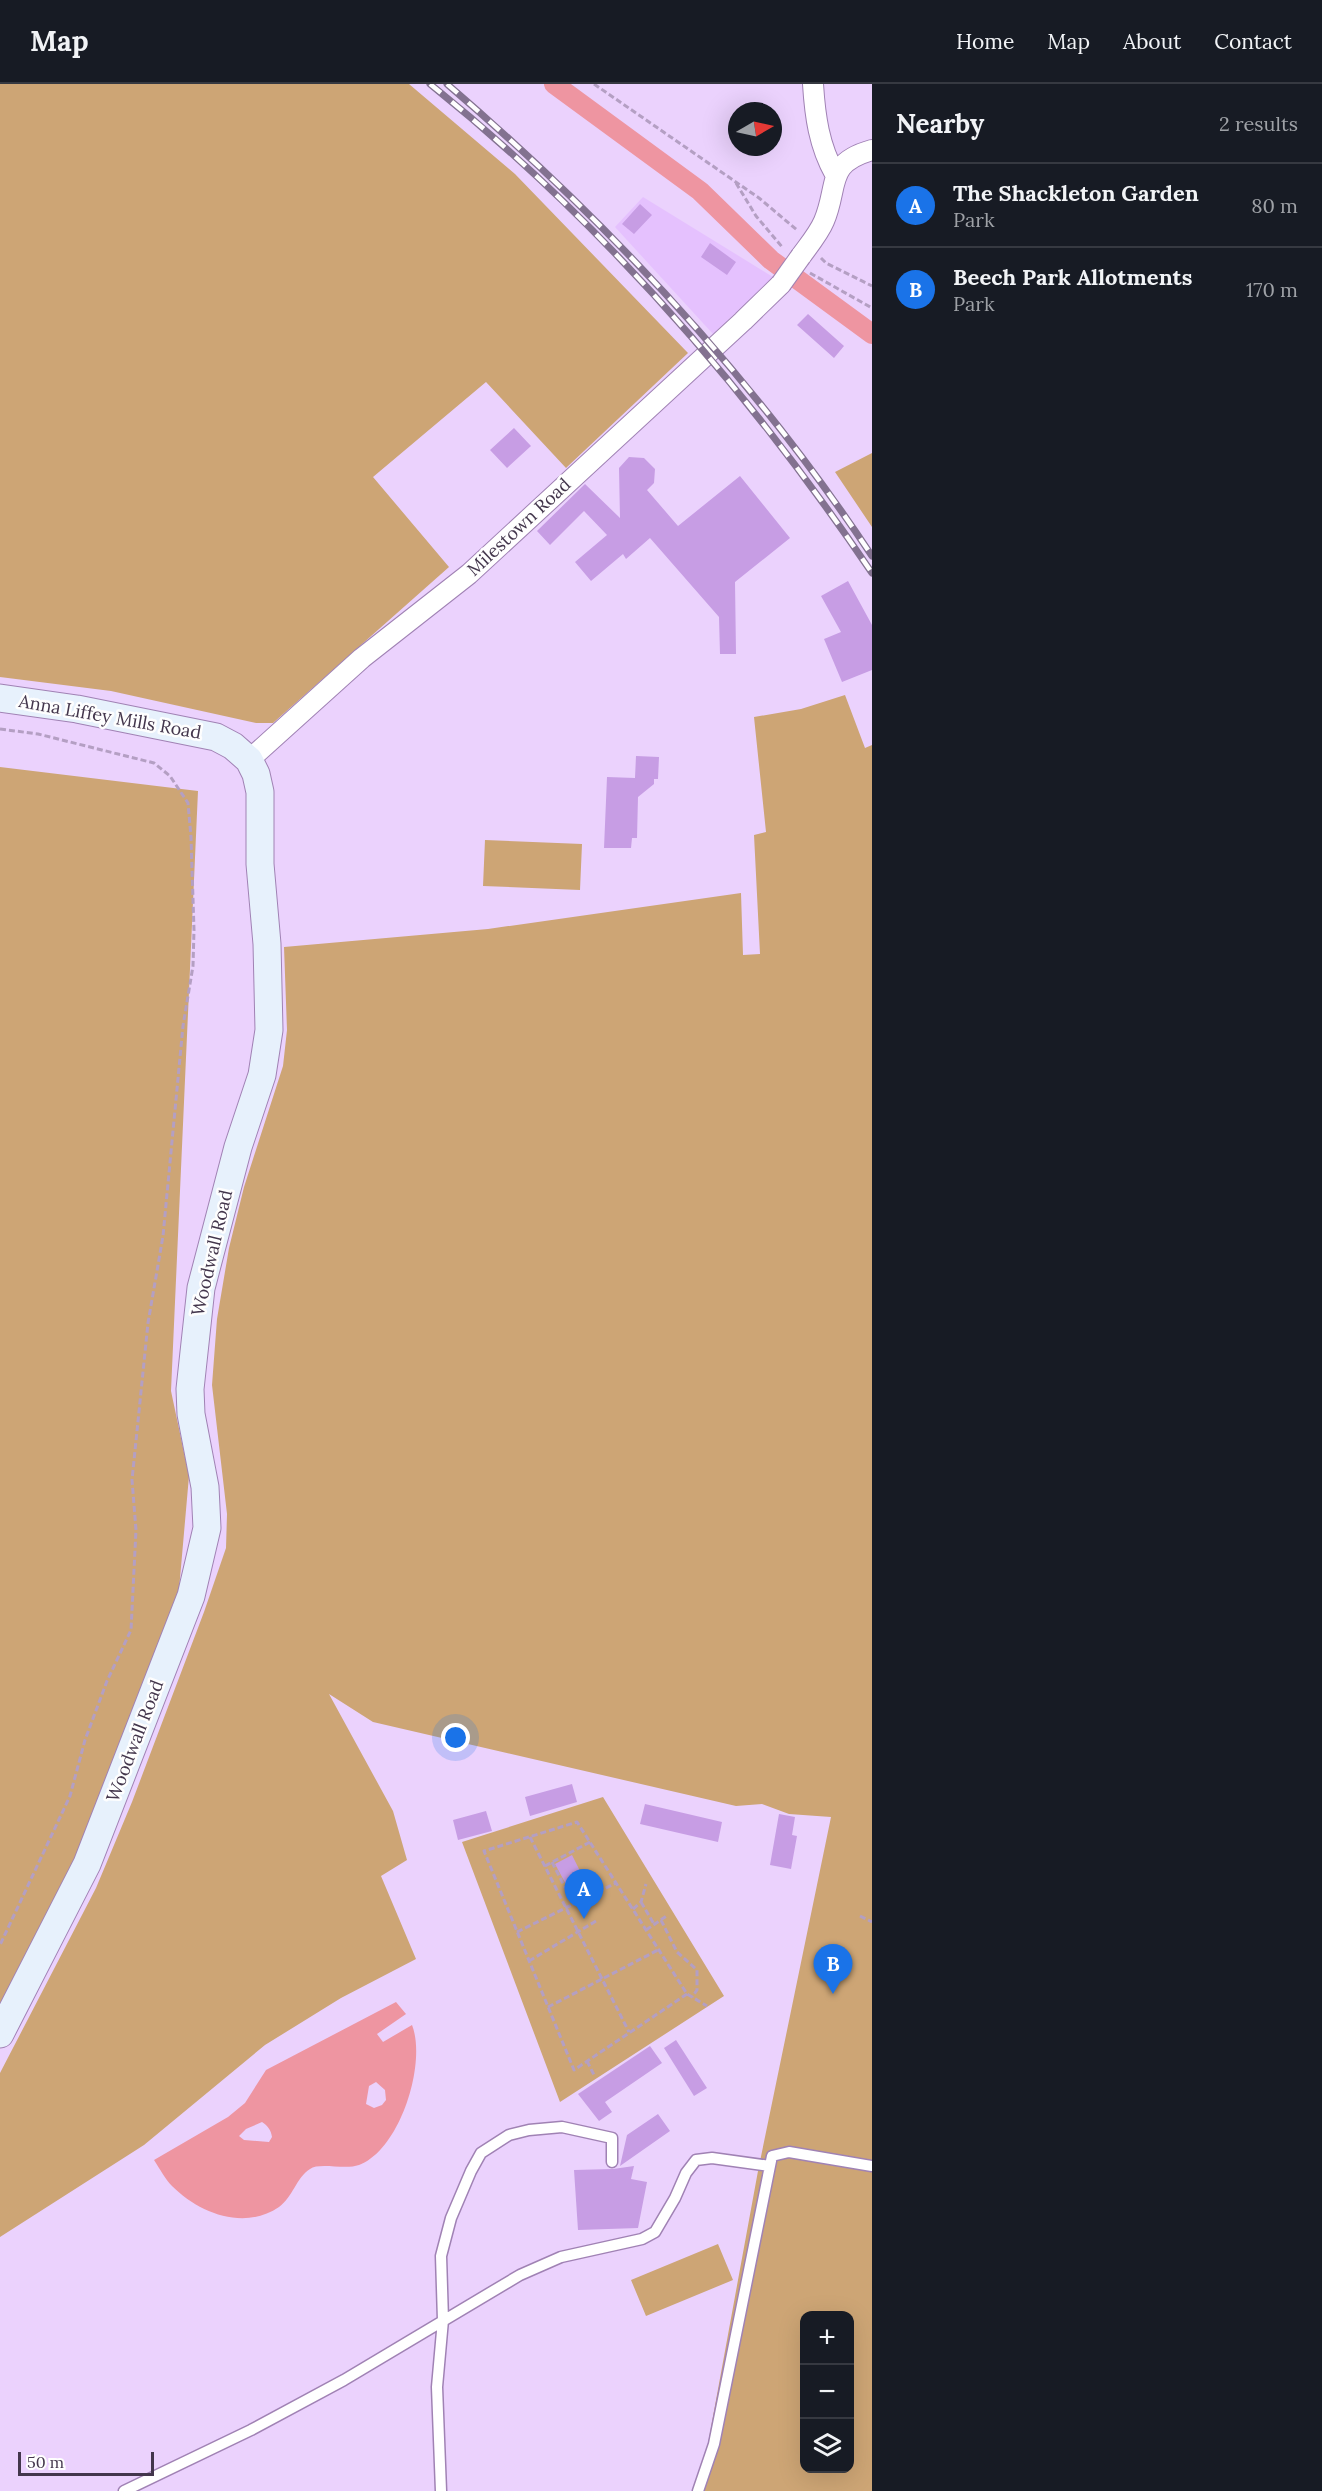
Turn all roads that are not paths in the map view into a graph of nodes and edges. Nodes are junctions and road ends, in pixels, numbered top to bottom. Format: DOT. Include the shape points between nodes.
graph roads {
  1 [pos="813,84"];
  2 [pos="872,150"];
  3 [pos="835,174"];
  4 [pos="0,698"];
  5 [pos="249,760"];
  6 [pos="0,2034"];
  7 [pos="612,2162"];
  8 [pos="770,2166"];
  9 [pos="872,2166"];
  10 [pos="443,2320"];
  11 [pos="124,2491"];
  12 [pos="441,2491"];
  13 [pos="698,2491"];
  1 -- 3 [label="street" via="816,121"];
  2 -- 3 [label="street" via="848,160"];
  3 -- 5 [label="street, Milestown Road, bridge" via="824,222 781,284 469,574 363,658"];
  4 -- 5 [label="main road, Anna Liffey Mills Road" via="216,736"];
  5 -- 6 [label="main road, Woodwall Road" via="260,792 269,1030 262,1075 238,1147 201,1288 190,1389 191,1414 206,1487 207,1528 191,1596 87,1864"];
  7 -- 10 [label="lane" via="612,2138 562,2127 510,2135 481,2153 451,2218 442,2248"];
  8 -- 9 [label="lane" via="772,2156 789,2152"];
  8 -- 10 [label="lane" via="711,2158 696,2160 655,2232 642,2239 561,2257 520,2275"];
  8 -- 13 [label="lane" via="714,2444"];
  10 -- 11 [label="lane" via="251,2430"];
  10 -- 12 [label="lane" via="437,2387"];
}
